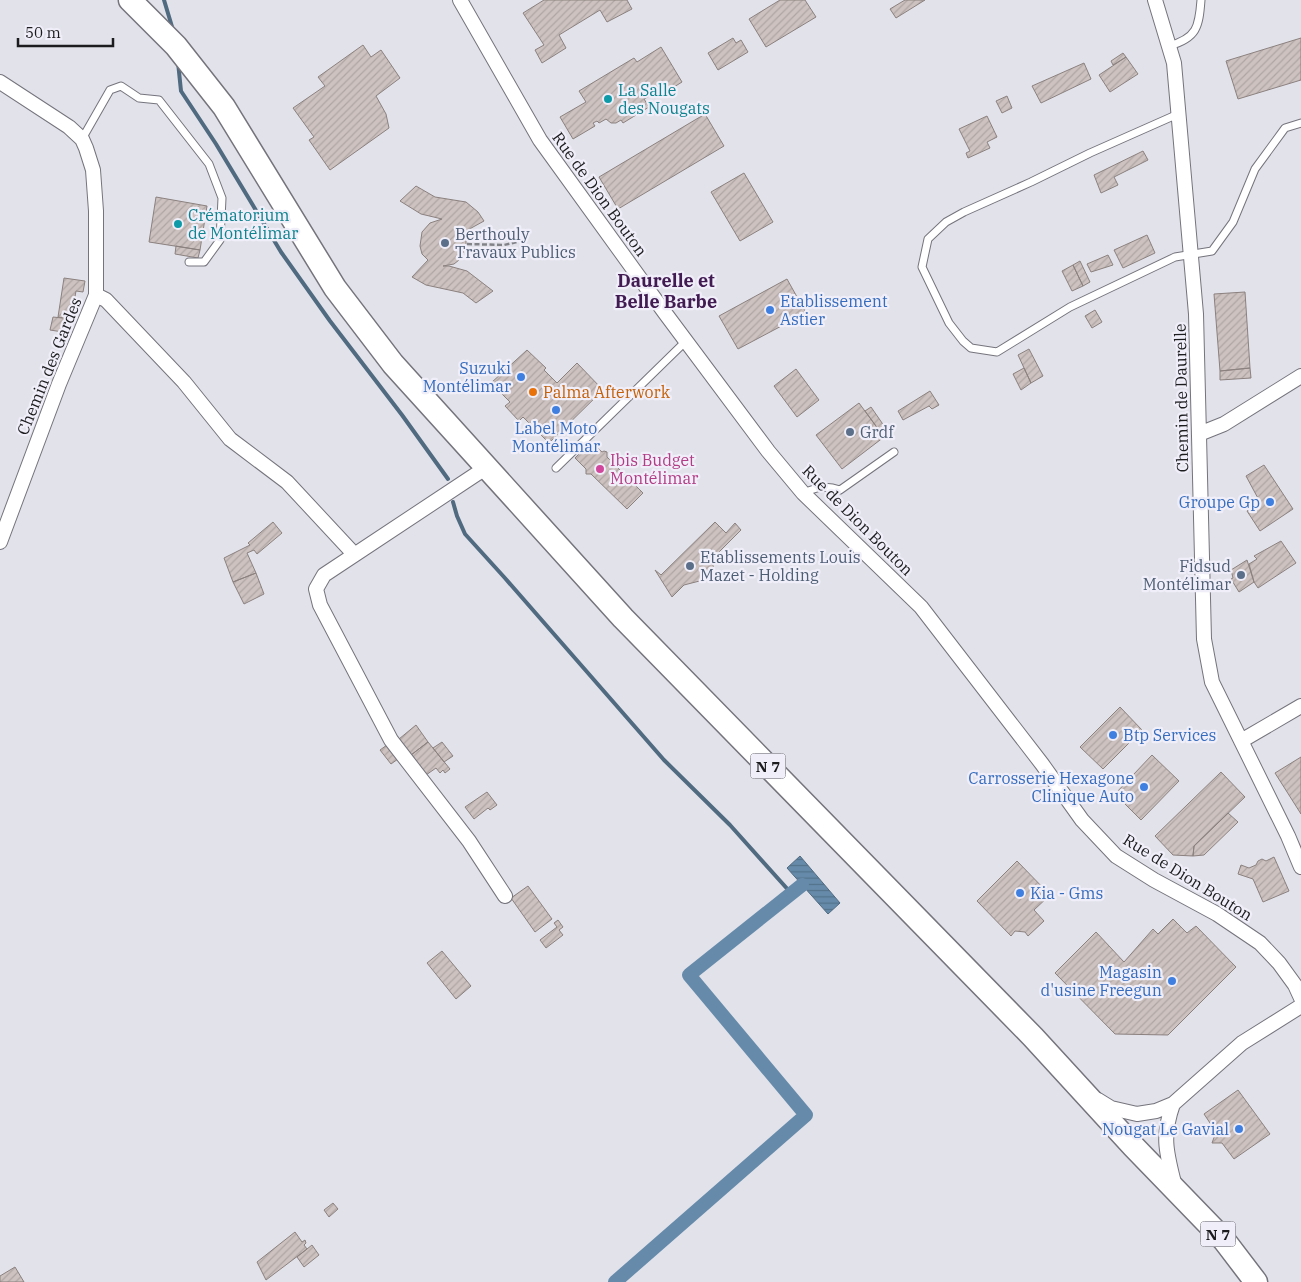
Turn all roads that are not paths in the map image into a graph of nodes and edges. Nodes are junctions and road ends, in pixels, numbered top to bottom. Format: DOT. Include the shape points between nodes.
graph roads {
  1 [pos="130,0"];
  2 [pos="460,0"];
  3 [pos="1155,0"];
  4 [pos="1201,0"];
  5 [pos="1169,46"];
  6 [pos="0,82"];
  7 [pos="1178,114"];
  8 [pos="1301,123"];
  9 [pos="82,139"];
  10 [pos="1191,253"];
  11 [pos="189,262"];
  12 [pos="96,295"];
  13 [pos="686,341"];
  14 [pos="1301,376"];
  15 [pos="1199,434"];
  16 [pos="894,452"];
  17 [pos="487,467"];
  18 [pos="556,468"];
  19 [pos="803,493"];
  20 [pos="0,542"];
  21 [pos="354,554"];
  22 [pos="1301,706"];
  23 [pos="1240,740"];
  24 [pos="1301,867"];
  25 [pos="505,896"];
  26 [pos="1301,998"];
  27 [pos="1301,1006"];
  28 [pos="1083,1092"];
  29 [pos="1173,1104"];
  30 [pos="1176,1190"];
  31 [pos="1256,1282"];
  1 -- 17 [label="main road, N 7" via="176,46 224,107 335,288 392,364"];
  2 -- 13 [label="street, Rue de Dion Bouton" via="540,140"];
  3 -- 5 [label="street, Chemin de Daurelle"];
  4 -- 5 [label="lane" via="1200,22 1192,35 1182,43"];
  5 -- 7 [label="street, Chemin de Daurelle" via="1174,63"];
  6 -- 9 [label="street"];
  7 -- 10 [label="street, Chemin de Daurelle"];
  7 -- 10 [label="lane" via="946,222 928,239 922,267 948,323 963,341 971,348 997,352 1070,308 1176,257"];
  8 -- 10 [label="lane" via="1285,128 1255,169 1233,222 1212,251"];
  9 -- 11 [label="lane" via="110,90 121,86 139,98 159,100 209,164 222,198 220,240 204,262"];
  9 -- 12 [label="street, Chemin des Gardes" via="93,170"];
  10 -- 15 [label="street, Chemin de Daurelle"];
  12 -- 20 [label="street, Chemin des Gardes"];
  12 -- 21 [label="street" via="106,300 184,382 230,438 287,482"];
  13 -- 18 [label="lane"];
  13 -- 19 [label="street, Rue de Dion Bouton"];
  14 -- 15 [label="street" via="1224,424"];
  15 -- 23 [label="street, Chemin de Daurelle" via="1204,639 1212,682"];
  16 -- 19 [label="lane" via="840,490 829,486"];
  17 -- 21 [label="street"];
  17 -- 28 [label="main road, N 7" via="623,618"];
  19 -- 26 [label="street, Rue de Dion Bouton" via="922,607 1082,820 1116,856 1217,914 1260,943 1279,963"];
  21 -- 25 [label="street" via="324,575 316,589 320,606 391,740 469,841"];
  22 -- 23 [label="street"];
  23 -- 24 [label="street, Chemin de Daurelle"];
  27 -- 29 [label="street" via="1242,1043"];
  28 -- 29 [label="street" via="1111,1108 1137,1114"];
  28 -- 30 [label="main road, N 7"];
  29 -- 30 [label="street" via="1165,1146"];
  30 -- 31 [label="main road, N 7" via="1224,1240"];
}
